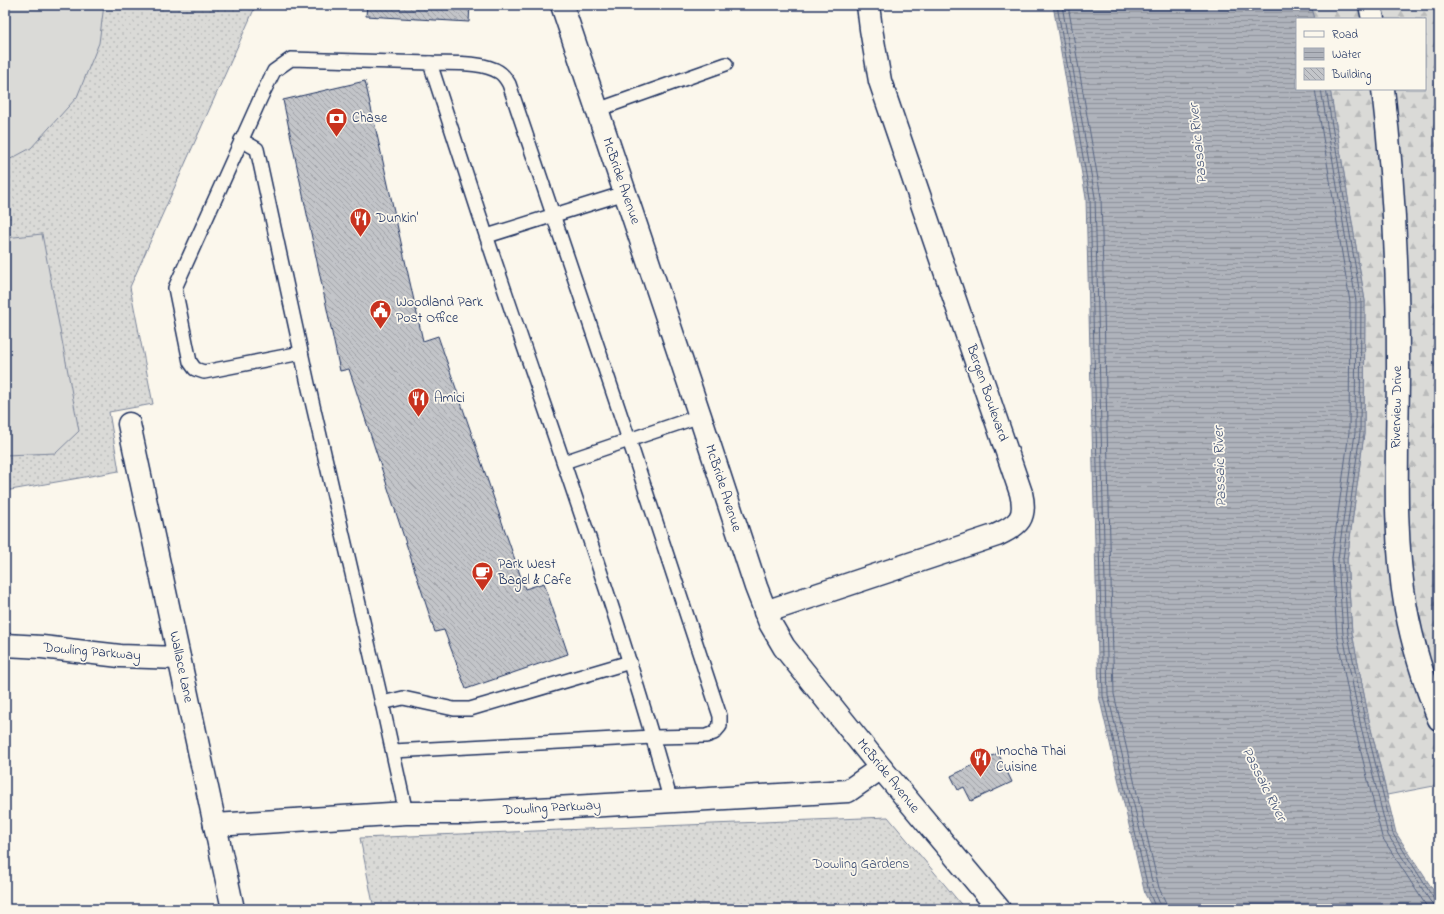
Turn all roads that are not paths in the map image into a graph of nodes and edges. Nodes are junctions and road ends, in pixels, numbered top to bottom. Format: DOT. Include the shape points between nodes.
graph roads {
  1 [pos="562,5"];
  2 [pos="868,5"];
  3 [pos="1370,5"];
  4 [pos="1373,18"];
  5 [pos="430,64"];
  6 [pos="726,64"];
  7 [pos="1383,90"];
  8 [pos="597,110"];
  9 [pos="241,140"];
  10 [pos="625,193"];
  11 [pos="553,215"];
  12 [pos="487,236"];
  13 [pos="301,353"];
  14 [pos="700,416"];
  15 [pos="129,424"];
  16 [pos="629,440"];
  17 [pos="564,462"];
  18 [pos="765,612"];
  19 [pos="5,644"];
  20 [pos="179,658"];
  21 [pos="630,662"];
  22 [pos="382,703"];
  23 [pos="1439,719"];
  24 [pos="653,737"];
  25 [pos="393,751"];
  26 [pos="881,768"];
  27 [pos="671,802"];
  28 [pos="406,813"];
  29 [pos="215,825"];
  30 [pos="233,909"];
  31 [pos="999,909"];
  1 -- 8 [label="street, McBride Avenue"];
  2 -- 18 [label="street, Bergen Boulevard" via="880,81 1024,505 1021,517 1013,528 997,535"];
  3 -- 4 [label="street"];
  5 -- 9 [label="lane" via="291,59 274,71"];
  5 -- 11 [label="lane" via="490,67 506,78"];
  5 -- 12 [label="lane"];
  6 -- 8 [label="lane"];
  7 -- 23 [label="street, Riverview Drive" via="1395,232 1398,367 1396,499 1400,560 1406,609 1418,661"];
  8 -- 10 [label="street, McBride Avenue"];
  9 -- 13 [label="lane" via="257,149"];
  9 -- 13 [label="lane" via="174,288 190,362 195,369 204,372"];
  10 -- 11 [label="lane"];
  10 -- 14 [label="street, McBride Avenue"];
  11 -- 12 [label="lane"];
  11 -- 16 [label="lane"];
  12 -- 17 [label="lane"];
  13 -- 22 [label="lane"];
  14 -- 16 [label="lane"];
  14 -- 18 [label="street, McBride Avenue"];
  15 -- 20 [label="street, Wallace Lane"];
  16 -- 17 [label="lane"];
  16 -- 24 [label="lane" via="720,716 720,726 714,733 706,736"];
  17 -- 21 [label="lane"];
  18 -- 26 [label="street, McBride Avenue" via="784,647"];
  19 -- 20 [label="street, Dowling Parkway" via="120,656"];
  20 -- 29 [label="street, Wallace Lane"];
  21 -- 22 [label="lane" via="470,709 454,709 403,698"];
  21 -- 24 [label="lane"];
  22 -- 25 [label="lane"];
  24 -- 25 [label="lane"];
  24 -- 27 [label="lane"];
  25 -- 28 [label="lane"];
  26 -- 27 [label="street, Dowling Parkway" via="848,792"];
  26 -- 31 [label="street, McBride Avenue"];
  27 -- 28 [label="street, Dowling Parkway" via="468,813"];
  28 -- 29 [label="street, Dowling Parkway"];
  29 -- 30 [label="street, Wallace Lane"];
}
